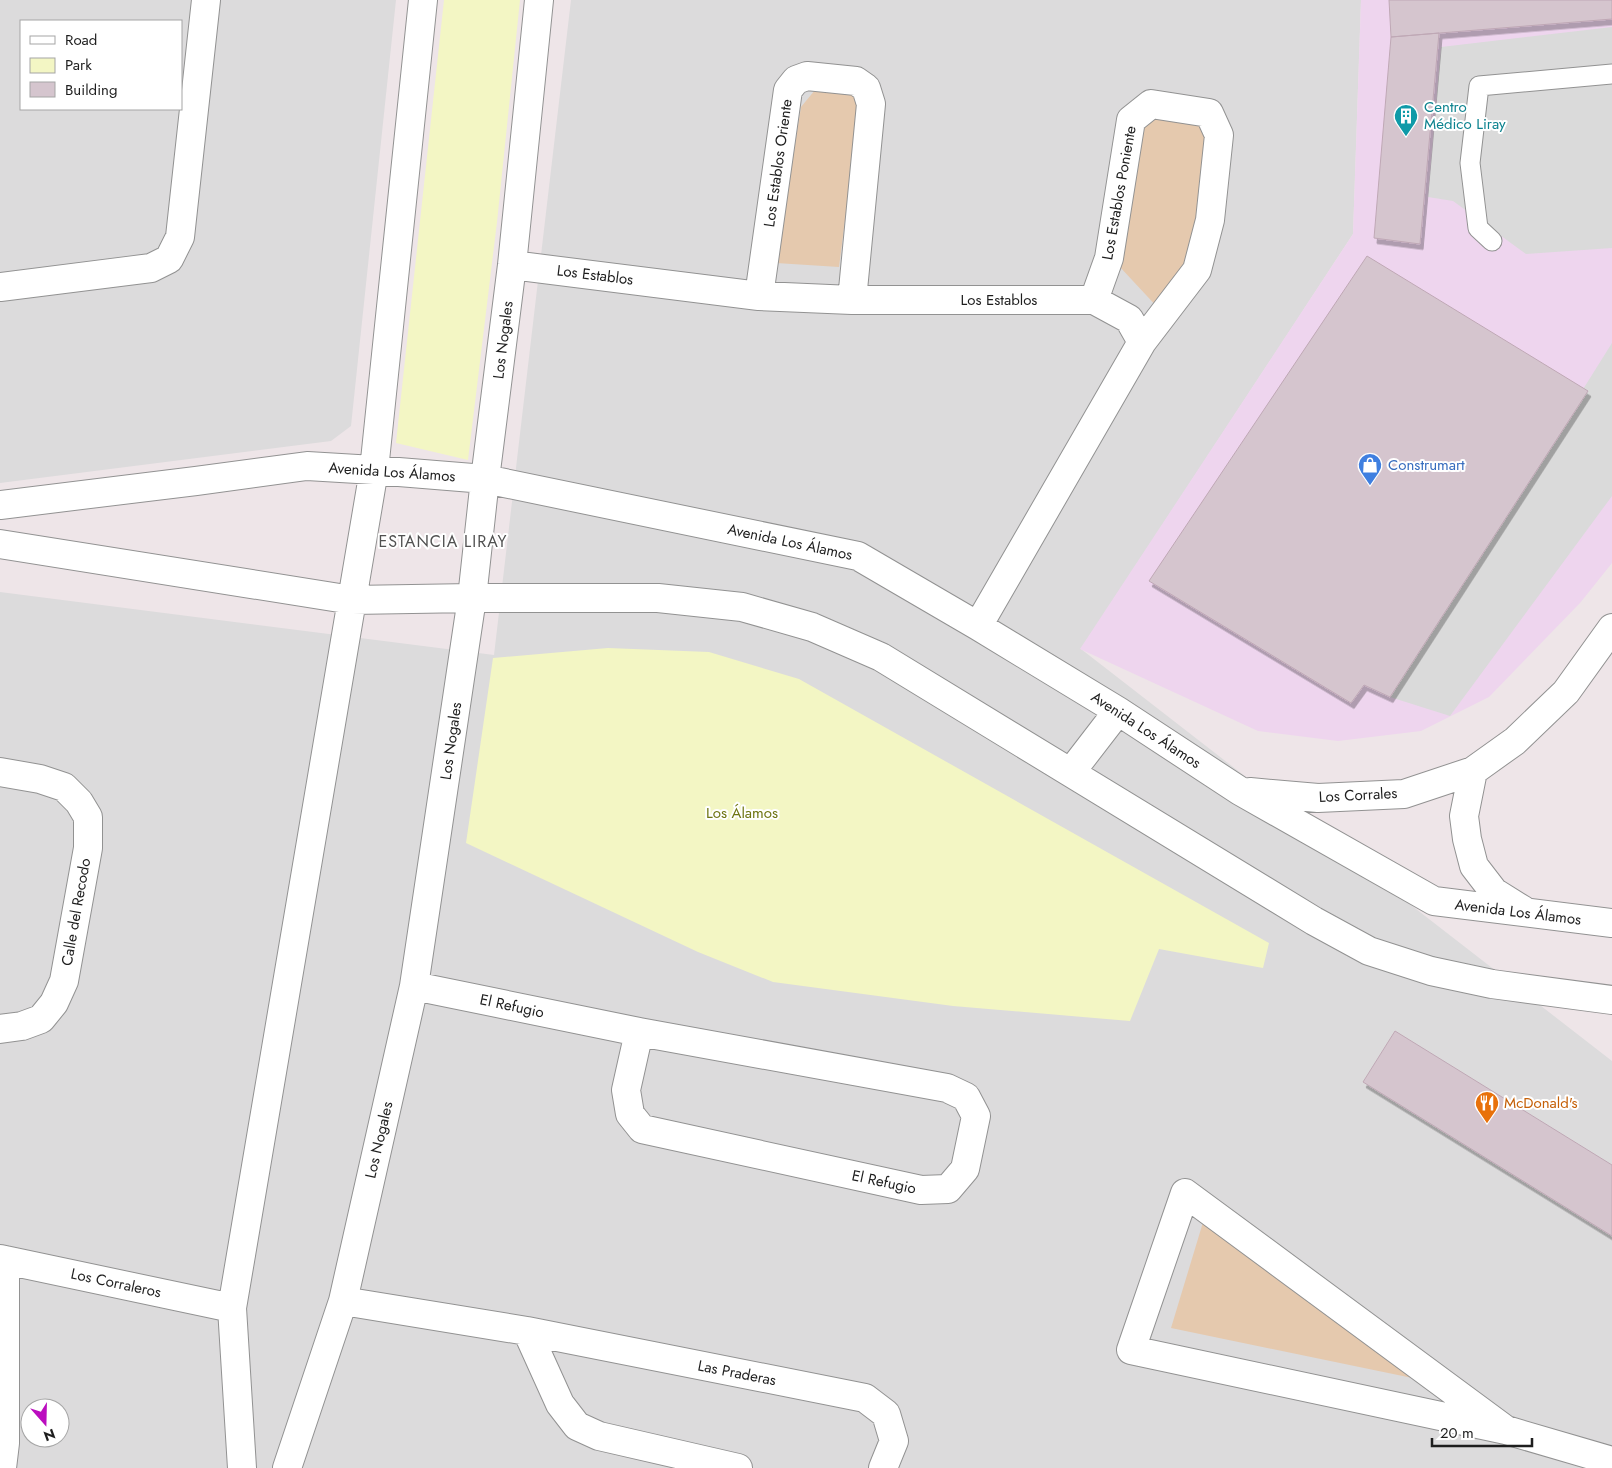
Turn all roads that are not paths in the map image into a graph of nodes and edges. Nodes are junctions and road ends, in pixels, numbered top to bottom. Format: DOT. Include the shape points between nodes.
graph roads {
  1 [pos="206,0"];
  2 [pos="423,0"];
  3 [pos="539,0"];
  4 [pos="1612,74"];
  5 [pos="1492,241"];
  6 [pos="512,265"];
  7 [pos="0,287"];
  8 [pos="759,296"];
  9 [pos="852,300"];
  10 [pos="1094,300"];
  11 [pos="1142,342"];
  12 [pos="374,470"];
  13 [pos="485,479"];
  14 [pos="0,505"];
  15 [pos="0,544"];
  16 [pos="472,598"];
  17 [pos="352,600"];
  18 [pos="978,626"];
  19 [pos="1612,628"];
  20 [pos="1118,711"];
  21 [pos="1474,771"];
  22 [pos="0,772"];
  23 [pos="1071,772"];
  24 [pos="1240,791"];
  25 [pos="1526,913"];
  26 [pos="1612,923"];
  27 [pos="414,986"];
  28 [pos="1612,1000"];
  29 [pos="0,1029"];
  30 [pos="639,1032"];
  31 [pos="3,1259"];
  32 [pos="343,1301"];
  33 [pos="232,1308"];
  34 [pos="527,1331"];
  35 [pos="1506,1430"];
  36 [pos="1612,1461"];
  37 [pos="2,1468"];
  38 [pos="242,1468"];
  39 [pos="287,1468"];
  40 [pos="738,1468"];
  41 [pos="883,1468"];
  1 -- 7 [label="street" via="180,237 169,259 151,268"];
  2 -- 12 [label="street"];
  3 -- 6 [label="street, Los Nogales"];
  4 -- 5 [label="lane" via="1480,86 1470,163 1478,228"];
  6 -- 8 [label="street, Los Establos"];
  6 -- 13 [label="street, Los Nogales"];
  8 -- 9 [label="street, Los Establos"];
  8 -- 9 [label="street, Los Establos Oriente" via="788,90 796,80 807,76 856,81 866,88 872,104"];
  9 -- 10 [label="street, Los Establos"];
  10 -- 11 [label="street, Los Establos" via="1128,319"];
  10 -- 11 [label="street, Los Establos Poniente" via="1109,258 1130,120 1151,104 1210,113 1219,135 1210,220 1198,270"];
  11 -- 18 [label="street"];
  12 -- 13 [label="street, Avenida Los Álamos"];
  12 -- 14 [label="street, Avenida Los Álamos" via="307,466"];
  12 -- 17 [label="street"];
  13 -- 16 [label="street, Los Nogales"];
  13 -- 18 [label="street, Avenida Los Álamos" via="858,556"];
  15 -- 17 [label="street"];
  16 -- 17 [label="street"];
  16 -- 23 [label="street" via="658,598 742,607 812,627 881,657"];
  16 -- 27 [label="street, Los Nogales"];
  17 -- 33 [label="street"];
  18 -- 20 [label="street, Avenida Los Álamos"];
  19 -- 21 [label="street, Los Corrales" via="1566,692 1515,741"];
  20 -- 23 [label="street"];
  20 -- 24 [label="street, Avenida Los Álamos"];
  21 -- 24 [label="street, Los Corrales" via="1404,794 1318,798"];
  21 -- 25 [label="street" via="1464,816 1474,866 1494,892"];
  22 -- 29 [label="street, Calle del Recodo" via="64,787 88,817 88,848 64,981 42,1019"];
  23 -- 28 [label="street" via="1314,921 1369,951 1431,971 1484,982"];
  24 -- 25 [label="street, Avenida Los Álamos" via="1434,901"];
  25 -- 26 [label="street, Avenida Los Álamos"];
  27 -- 30 [label="street, El Refugio"];
  27 -- 32 [label="street, Los Nogales"];
  30 -- 30 [label="street, El Refugio" via="947,1088 966,1097 976,1116 965,1169 948,1189 921,1190 642,1128 630,1114 626,1090"];
  31 -- 33 [label="street, Los Corraleros"];
  31 -- 37 [label="street" via="5,1444"];
  32 -- 34 [label="street, Las Praderas"];
  32 -- 39 [label="street, Los Nogales"];
  33 -- 38 [label="street"];
  34 -- 40 [label="street" via="560,1404 577,1426 599,1436"];
  34 -- 41 [label="street, Las Praderas" via="865,1398 886,1414 894,1441"];
  35 -- 35 [label="street" via="1131,1350 1185,1193 1458,1395"];
  35 -- 36 [label="street"];
}
